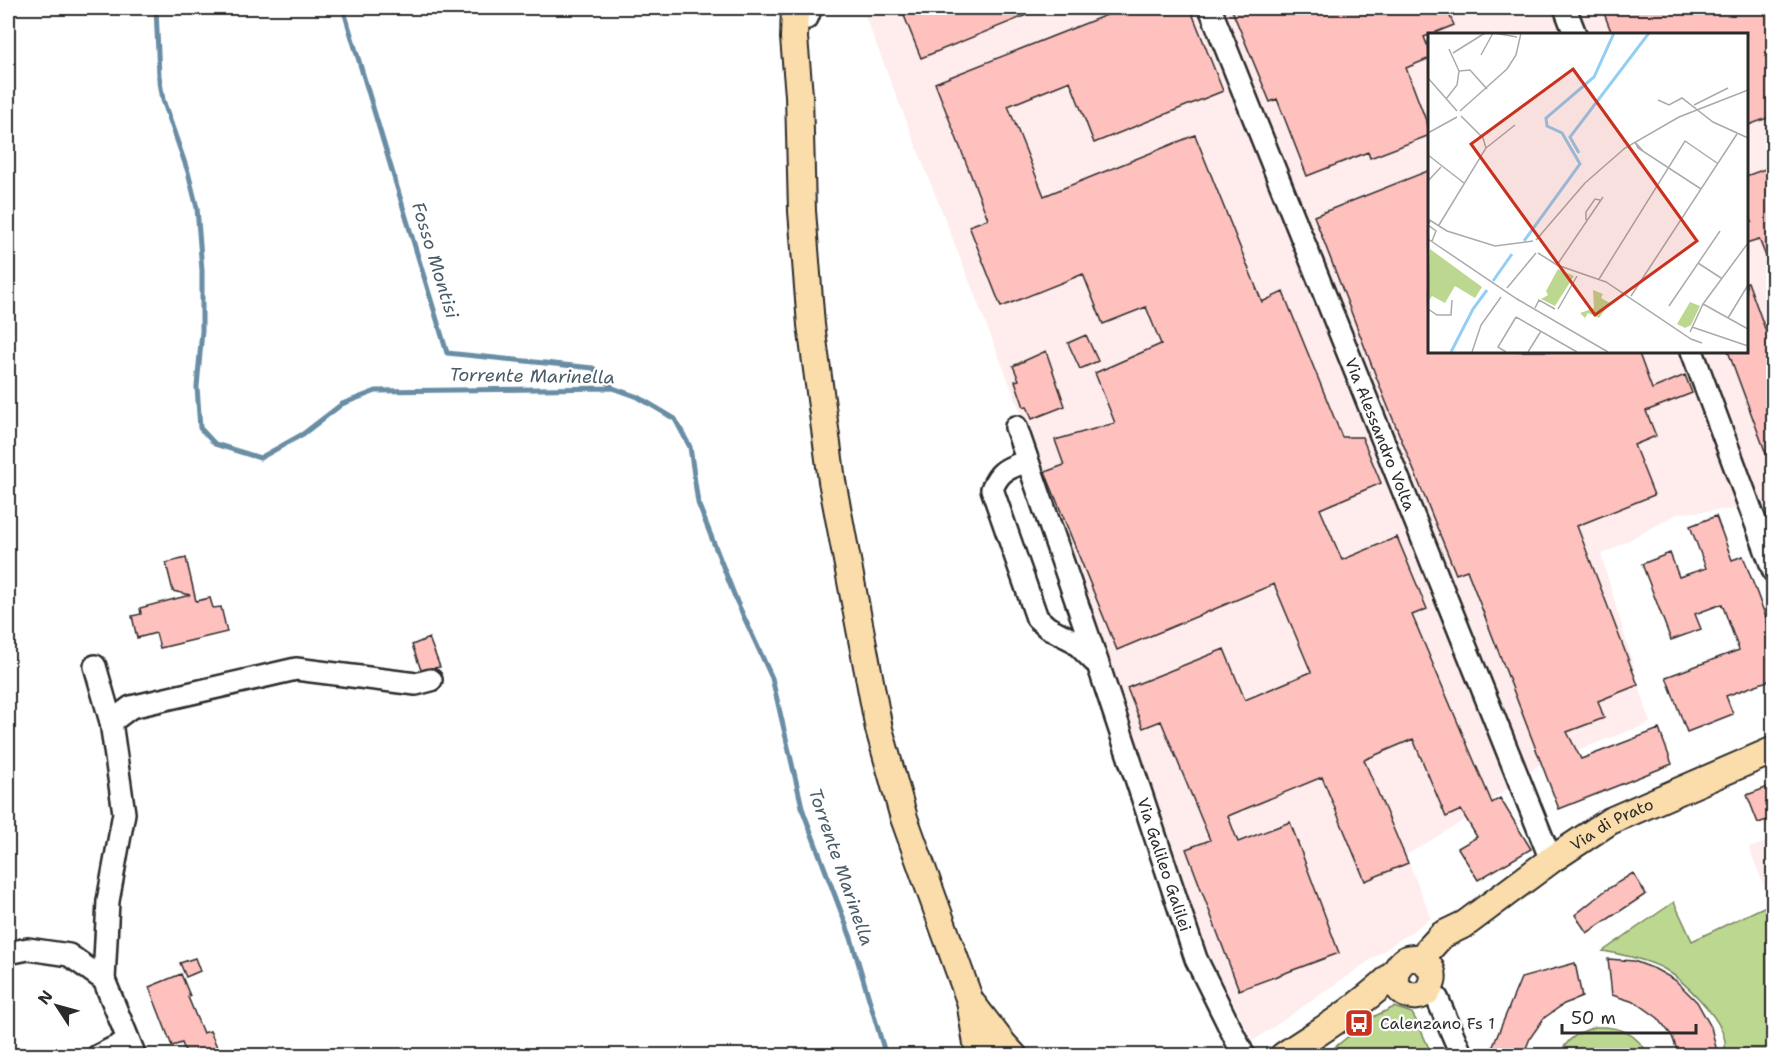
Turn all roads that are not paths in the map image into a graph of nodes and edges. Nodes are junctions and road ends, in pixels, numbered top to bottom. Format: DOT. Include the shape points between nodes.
graph roads {
  1 [pos="1210,8"];
  2 [pos="1565,8"];
  3 [pos="805,10"];
  4 [pos="1575,33"];
  5 [pos="1692,352"];
  6 [pos="1016,427"];
  7 [pos="1027,460"];
  8 [pos="1773,572"];
  9 [pos="1079,611"];
  10 [pos="1056,632"];
  11 [pos="95,666"];
  12 [pos="1099,666"];
  13 [pos="431,680"];
  14 [pos="111,722"];
  15 [pos="1773,750"];
  16 [pos="1551,860"];
  17 [pos="8,952"];
  18 [pos="1426,973"];
  19 [pos="1398,981"];
  20 [pos="108,990"];
  21 [pos="970,1001"];
  22 [pos="131,1048"];
  23 [pos="98,1056"];
  24 [pos="979,1056"];
  25 [pos="1014,1056"];
  26 [pos="1244,1056"];
  27 [pos="1283,1056"];
  28 [pos="1462,1056"];
  1 -- 16 [label="street, Via Alessandro Volta"];
  2 -- 4 [label="street"];
  3 -- 21 [label="main road" via="794,38 800,95 802,211 811,325 832,481 879,729 904,818"];
  5 -- 8 [label="street"];
  6 -- 7 [label="street, Via Galileo Galilei"];
  7 -- 9 [label="street, Via Galileo Galilei"];
  7 -- 10 [label="street, Via Galileo Galilei" via="1003,471 992,489 1037,618"];
  9 -- 10 [label="street" via="1073,625"];
  9 -- 12 [label="street, Via Galileo Galilei"];
  10 -- 12 [label="street, Via Galileo Galilei" via="1074,641"];
  11 -- 14 [label="street"];
  12 -- 26 [label="street, Via Galileo Galilei" via="1196,958"];
  13 -- 14 [label="street" via="416,684 296,669 131,707"];
  14 -- 20 [label="street" via="124,813 108,901"];
  15 -- 16 [label="main road, Via di Prato" via="1610,821"];
  16 -- 18 [label="main road, Via di Prato" via="1465,924 1442,935"];
  17 -- 20 [label="street" via="28,949 69,955"];
  18 -- 19 [label="main road, Via di Prato" via="1408,959 1402,962"];
  18 -- 19 [label="main road, Via di Prato" via="1422,994 1406,995"];
  18 -- 28 [label="street"];
  19 -- 27 [label="main road, Via di Prato"];
  20 -- 22 [label="street"];
  21 -- 24 [label="main road"];
  21 -- 25 [label="main road"];
  22 -- 23 [label="street"];
}
